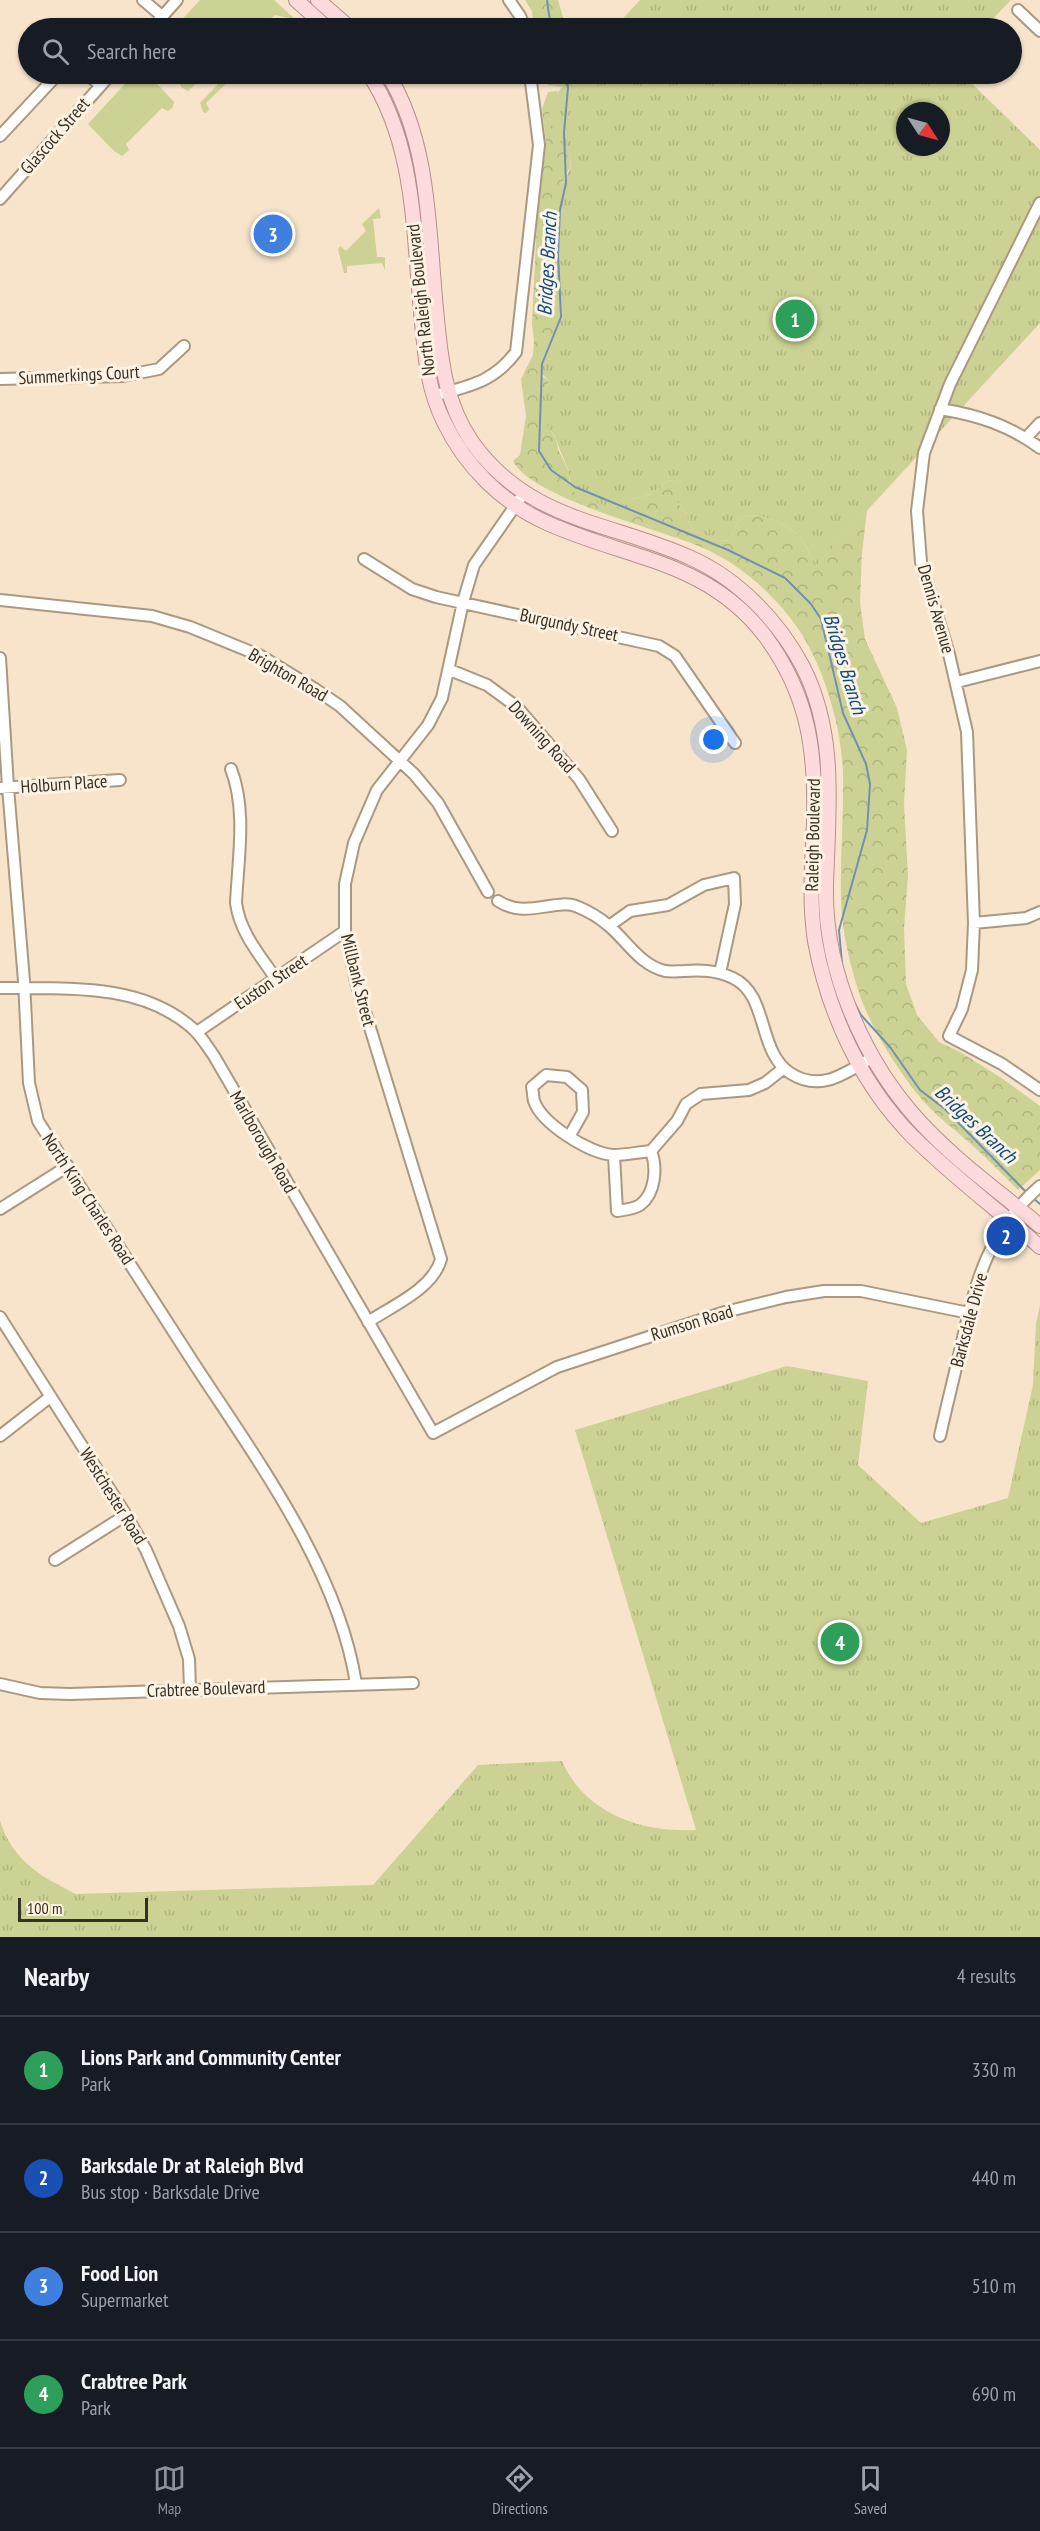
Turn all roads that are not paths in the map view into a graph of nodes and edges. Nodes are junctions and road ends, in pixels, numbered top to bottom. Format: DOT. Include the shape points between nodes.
graph roads {
  1 [pos="143,0"];
  2 [pos="177,0"];
  3 [pos="296,0"];
  4 [pos="318,0"];
  5 [pos="509,0"];
  6 [pos="1018,10"];
  7 [pos="163,16"];
  8 [pos="316,18"];
  9 [pos="339,18"];
  10 [pos="521,18"];
  11 [pos="1040,31"];
  12 [pos="49,84"];
  13 [pos="376,84"];
  14 [pos="394,84"];
  15 [pos="531,84"];
  16 [pos="100,85"];
  17 [pos="0,136"];
  18 [pos="0,199"];
  19 [pos="1040,203"];
  20 [pos="184,346"];
  21 [pos="0,379"];
  22 [pos="448,392"];
  23 [pos="433,396"];
  24 [pos="940,409"];
  25 [pos="1040,423"];
  26 [pos="1026,438"];
  27 [pos="1040,448"];
  28 [pos="524,493"];
  29 [pos="515,506"];
  30 [pos="364,559"];
  31 [pos="0,600"];
  32 [pos="463,602"];
  33 [pos="0,658"];
  34 [pos="1040,661"];
  35 [pos="450,670"];
  36 [pos="957,682"];
  37 [pos="735,743"];
  38 [pos="401,761"];
  39 [pos="231,769"];
  40 [pos="120,780"];
  41 [pos="4,788"];
  42 [pos="612,831"];
  43 [pos="488,892"];
  44 [pos="498,901"];
  45 [pos="1040,912"];
  46 [pos="974,923"];
  47 [pos="609,926"];
  48 [pos="345,932"];
  49 [pos="720,973"];
  50 [pos="276,979"];
  51 [pos="0,988"];
  52 [pos="24,988"];
  53 [pos="197,1032"];
  54 [pos="873,1057"];
  55 [pos="860,1065"];
  56 [pos="784,1068"];
  57 [pos="1040,1090"];
  58 [pos="569,1137"];
  59 [pos="651,1151"];
  60 [pos="614,1155"];
  61 [pos="68,1166"];
  62 [pos="1040,1186"];
  63 [pos="1018,1207"];
  64 [pos="0,1209"];
  65 [pos="1008,1219"];
  66 [pos="1040,1226"];
  67 [pos="1040,1247"];
  68 [pos="969,1313"];
  69 [pos="0,1317"];
  70 [pos="368,1322"];
  71 [pos="50,1397"];
  72 [pos="433,1433"];
  73 [pos="0,1436"];
  74 [pos="940,1436"];
  75 [pos="126,1515"];
  76 [pos="56,1560"];
  77 [pos="413,1683"];
  78 [pos="0,1684"];
  79 [pos="356,1684"];
  80 [pos="190,1690"];
  1 -- 7 [label="street"];
  2 -- 7 [label="street"];
  3 -- 8 [label="main road"];
  4 -- 9 [label="main road"];
  5 -- 10 [label="street"];
  6 -- 11 [label="street"];
  12 -- 17 [label="street"];
  13 -- 23 [label="main road, North Raleigh Boulevard" via="405,155"];
  14 -- 22 [label="main road, North Raleigh Boulevard" via="420,151 442,372"];
  15 -- 22 [label="street" via="539,145 516,352 494,376"];
  16 -- 18 [label="street, Glascock Street"];
  19 -- 24 [label="street, Dennis Avenue"];
  20 -- 21 [label="street, Summerkings Court" via="159,369 123,376"];
  22 -- 23 [label="street"];
  22 -- 28 [label="main road, North Raleigh Boulevard" via="473,443 500,474"];
  23 -- 29 [label="main road, North Raleigh Boulevard" via="460,452"];
  24 -- 26 [label="street" via="984,418"];
  24 -- 36 [label="street, Dennis Avenue" via="924,453 917,511 921,562"];
  25 -- 26 [label="street"];
  26 -- 27 [label="street"];
  28 -- 29 [label="street, Millbank Street"];
  28 -- 54 [label="main road, Raleigh Boulevard" via="579,520 693,559 756,603 787,641 813,690 823,722 829,780 826,893 830,936 843,990"];
  29 -- 32 [label="street, Millbank Street" via="474,565"];
  29 -- 55 [label="main road, Raleigh Boulevard" via="564,530 686,572 726,597 775,650 799,696 812,750 811,894 815,939 829,995"];
  30 -- 32 [label="street, Burgundy Street" via="412,588"];
  31 -- 38 [label="street, Brighton Road" via="152,616 215,636 261,656 332,700"];
  32 -- 35 [label="street, Millbank Street"];
  32 -- 37 [label="street, Burgundy Street" via="659,645 675,656"];
  33 -- 41 [label="street, North King Charles Road"];
  34 -- 36 [label="street"];
  35 -- 38 [label="street, Millbank Street" via="428,725"];
  35 -- 42 [label="street, Downing Road" via="487,685 517,707 579,779"];
  36 -- 46 [label="street, Dennis Avenue" via="967,732"];
  38 -- 43 [label="street, Brighton Road" via="438,802"];
  38 -- 48 [label="street, Millbank Street" via="377,790 354,843 345,884"];
  39 -- 50 [label="street" via="240,808 238,918"];
  40 -- 41 [label="street, Holburn Place"];
  41 -- 52 [label="street, North King Charles Road"];
  44 -- 47 [label="street" via="508,908 576,906"];
  45 -- 46 [label="street" via="1026,918"];
  46 -- 57 [label="street, Dennis Avenue" via="972,970 962,1009 949,1036"];
  47 -- 49 [label="street" via="638,957 665,971"];
  47 -- 49 [label="street" via="630,911 668,905 704,885 734,878 735,904"];
  48 -- 50 [label="street, Euston Street"];
  48 -- 70 [label="street, Millbank Street" via="356,982 441,1258 439,1267 421,1287"];
  49 -- 56 [label="street" via="735,978 748,990 772,1056"];
  50 -- 53 [label="street, Euston Street"];
  51 -- 52 [label="street, Marlborough Road"];
  52 -- 53 [label="street, Marlborough Road" via="139,997 169,1011"];
  52 -- 61 [label="street, North King Charles Road" via="29,1083 38,1121"];
  53 -- 70 [label="street, Marlborough Road"];
  54 -- 55 [label="street"];
  54 -- 63 [label="main road, Raleigh Boulevard" via="922,1124"];
  55 -- 56 [label="street" via="814,1083"];
  55 -- 65 [label="main road, Raleigh Boulevard" via="874,1090 910,1134"];
  56 -- 59 [label="street" via="749,1090 701,1094 686,1104 670,1131"];
  58 -- 58 [label="street" via="547,1120 534,1102 532,1087 546,1075 567,1077 582,1090 583,1112"];
  58 -- 60 [label="street" via="596,1152"];
  59 -- 60 [label="street"];
  59 -- 60 [label="street" via="656,1164 646,1200 639,1206 617,1211"];
  61 -- 64 [label="street"];
  61 -- 79 [label="street, North King Charles Road" via="295,1521 339,1616 352,1655"];
  62 -- 63 [label="street, Barksdale Drive"];
  63 -- 65 [label="street, Barksdale Drive"];
  63 -- 66 [label="main road, Raleigh Boulevard"];
  65 -- 67 [label="main road, Raleigh Boulevard"];
  65 -- 68 [label="street, Barksdale Drive" via="978,1276"];
  68 -- 72 [label="street, Rumson Road" via="861,1292 824,1291 786,1297 725,1312 557,1367"];
  68 -- 74 [label="street, Barksdale Drive"];
  69 -- 71 [label="street, Westchester Road"];
  70 -- 72 [label="street, Marlborough Road"];
  71 -- 73 [label="street"];
  71 -- 75 [label="street, Westchester Road"];
  75 -- 76 [label="street"];
  75 -- 80 [label="street, Westchester Road" via="179,1626 189,1659"];
  77 -- 79 [label="street, Crabtree Boulevard"];
  78 -- 80 [label="street, Crabtree Boulevard" via="40,1693 70,1694"];
  79 -- 80 [label="street, Crabtree Boulevard"];
}
